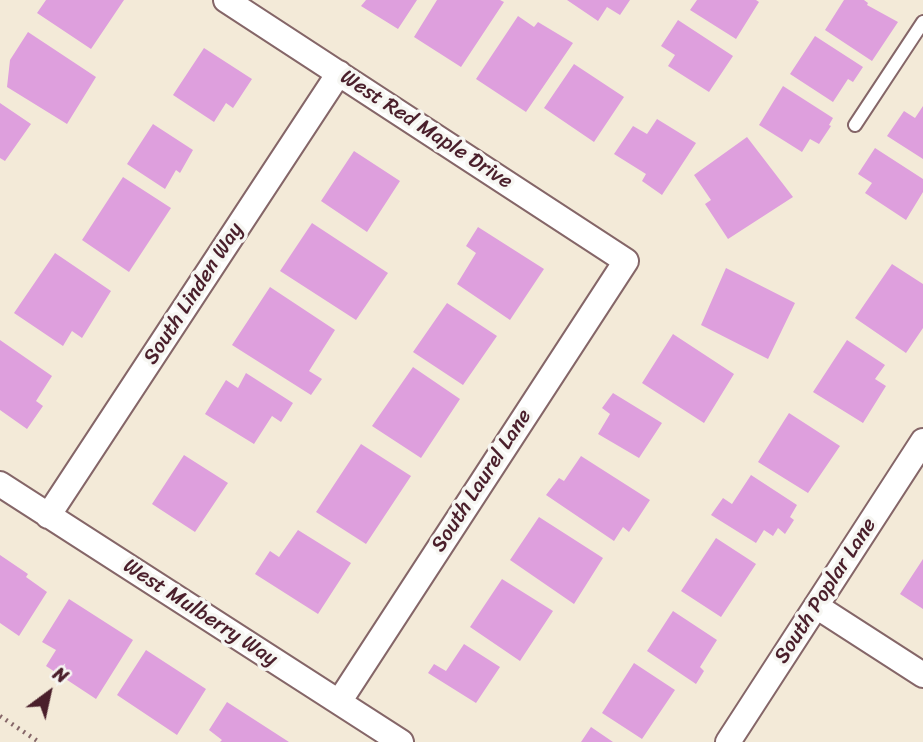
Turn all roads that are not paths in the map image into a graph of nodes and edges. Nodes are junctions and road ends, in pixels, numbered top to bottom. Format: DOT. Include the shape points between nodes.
graph roads {
  1 [pos="226,0"];
  2 [pos="923,22"];
  3 [pos="339,73"];
  4 [pos="855,125"];
  5 [pos="626,261"];
  6 [pos="923,441"];
  7 [pos="0,484"];
  8 [pos="48,516"];
  9 [pos="816,606"];
  10 [pos="923,674"];
  11 [pos="339,702"];
  12 [pos="401,742"];
  13 [pos="728,742"];
  1 -- 3 [label="street, West Red Maple Drive"];
  2 -- 4 [label="lane"];
  3 -- 5 [label="street, West Red Maple Drive"];
  3 -- 8 [label="street, South Linden Way"];
  5 -- 11 [label="street, South Laurel Lane"];
  6 -- 9 [label="street, South Poplar Lane"];
  7 -- 8 [label="street, West Mulberry Way"];
  8 -- 11 [label="street, West Mulberry Way"];
  9 -- 10 [label="street"];
  9 -- 13 [label="street, South Poplar Lane"];
  11 -- 12 [label="street, West Mulberry Way"];
}
